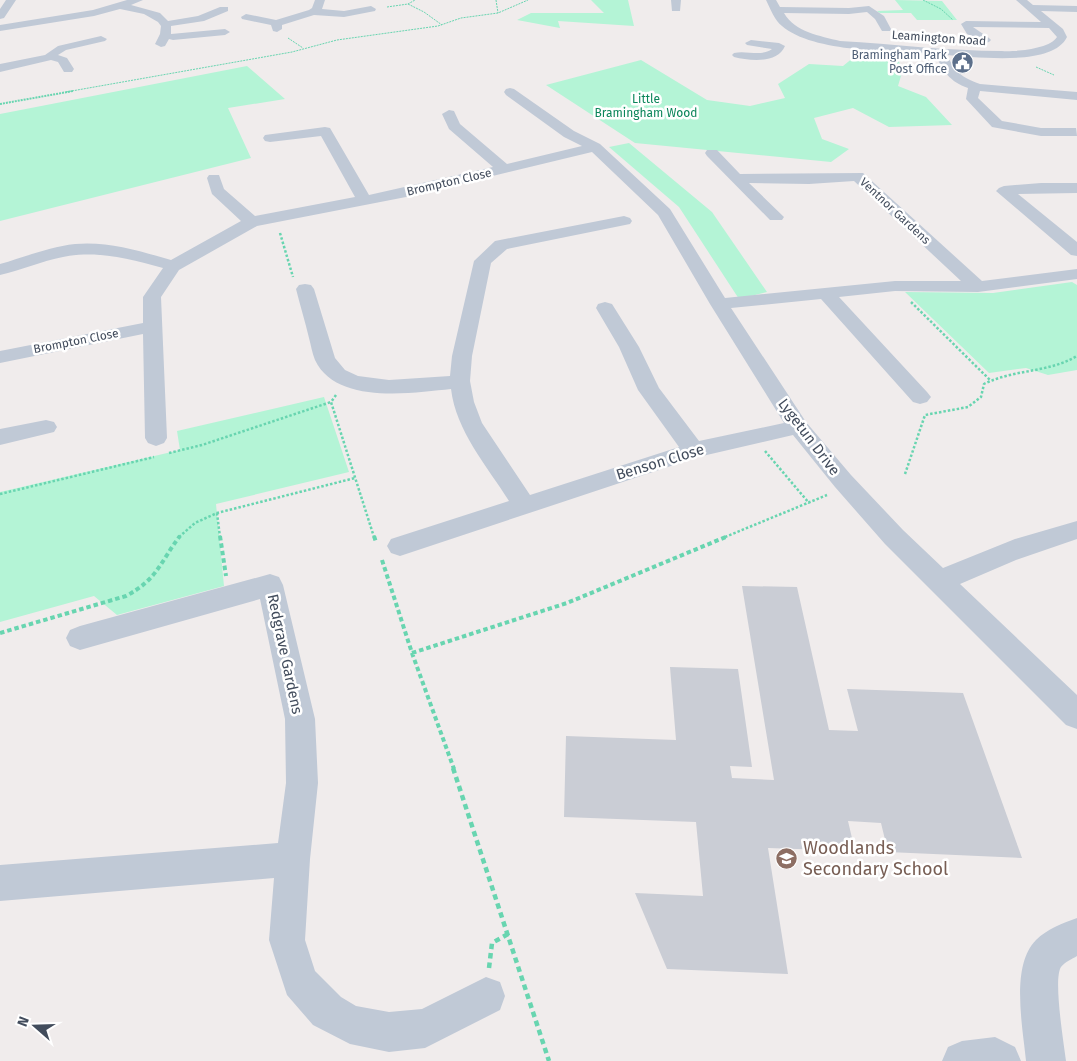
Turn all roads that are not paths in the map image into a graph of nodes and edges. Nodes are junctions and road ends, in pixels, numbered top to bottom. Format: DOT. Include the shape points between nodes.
graph roads {
  1 [pos="138,0"];
  2 [pos="320,0"];
  3 [pos="856,0"];
  4 [pos="1021,0"];
  5 [pos="774,5"];
  6 [pos="121,6"];
  7 [pos="362,7"];
  8 [pos="290,8"];
  9 [pos="1033,8"];
  10 [pos="224,9"];
  11 [pos="869,9"];
  12 [pos="1077,9"];
  13 [pos="344,14"];
  14 [pos="307,15"];
  15 [pos="246,17"];
  16 [pos="358,23"];
  17 [pos="166,24"];
  18 [pos="1052,25"];
  19 [pos="0,28"];
  20 [pos="886,29"];
  21 [pos="225,32"];
  22 [pos="810,37"];
  23 [pos="101,39"];
  24 [pos="985,40"];
  25 [pos="751,43"];
  26 [pos="779,46"];
  27 [pos="940,52"];
  28 [pos="738,55"];
  29 [pos="947,66"];
  30 [pos="966,66"];
  31 [pos="0,68"];
  32 [pos="975,87"];
  33 [pos="510,92"];
  34 [pos="1077,96"];
  35 [pos="449,114"];
  36 [pos="1068,130"];
  37 [pos="270,138"];
  38 [pos="590,143"];
  39 [pos="712,153"];
  40 [pos="504,169"];
  41 [pos="214,178"];
  42 [pos="736,178"];
  43 [pos="990,182"];
  44 [pos="1077,188"];
  45 [pos="1004,191"];
  46 [pos="364,199"];
  47 [pos="776,218"];
  48 [pos="624,221"];
  49 [pos="252,222"];
  50 [pos="1077,251"];
  51 [pos="173,266"];
  52 [pos="0,270"];
  53 [pos="1077,274"];
  54 [pos="978,287"];
  55 [pos="305,289"];
  56 [pos="826,293"];
  57 [pos="719,304"];
  58 [pos="604,308"];
  59 [pos="152,327"];
  60 [pos="0,357"];
  61 [pos="460,381"];
  62 [pos="920,397"];
  63 [pos="46,427"];
  64 [pos="798,428"];
  65 [pos="0,437"];
  66 [pos="156,438"];
  67 [pos="694,450"];
  68 [pos="524,505"];
  69 [pos="1077,530"];
  70 [pos="386,549"];
  71 [pos="939,582"];
  72 [pos="80,638"];
  73 [pos="1074,711"];
  74 [pos="293,859"];
  75 [pos="0,882"];
  76 [pos="1077,936"];
  77 [pos="486,996"];
  78 [pos="962,1061"];
  79 [pos="1001,1061"];
  80 [pos="1046,1061"];
  1 -- 6 [label="street"];
  2 -- 14 [label="street" via="316,9"];
  3 -- 11 [label="street"];
  4 -- 9 [label="street, Leamington Road"];
  5 -- 11 [label="street" via="849,11"];
  5 -- 22 [label="street, Leamington Road" via="785,24"];
  6 -- 17 [label="street" via="147,12 163,19"];
  6 -- 19 [label="street" via="26,30"];
  7 -- 13 [label="street"];
  8 -- 14 [label="street"];
  9 -- 12 [label="street"];
  9 -- 18 [label="street, Leamington Road"];
  10 -- 17 [label="street" via="200,19"];
  11 -- 20 [label="street" via="880,18"];
  13 -- 14 [label="street"];
  13 -- 16 [label="street"];
  14 -- 15 [label="street" via="273,25"];
  17 -- 21 [label="street" via="163,41"];
  18 -- 24 [label="street" via="962,21 971,32"];
  18 -- 27 [label="street, Leamington Road" via="1064,43 1029,54"];
  22 -- 26 [label="street"];
  22 -- 27 [label="street, Leamington Road" via="854,46"];
  23 -- 31 [label="street" via="59,59"];
  25 -- 26 [label="street"];
  26 -- 28 [label="street" via="776,53 768,55"];
  27 -- 29 [label="street"];
  29 -- 30 [label="street"];
  29 -- 32 [label="street" via="961,81"];
  32 -- 34 [label="street" via="1064,87"];
  32 -- 36 [label="street" via="972,99 990,124 1027,130"];
  33 -- 38 [label="street, Lygetun Drive" via="569,134"];
  35 -- 40 [label="street, Brompton Close" via="454,126"];
  37 -- 46 [label="street" via="326,131"];
  38 -- 40 [label="street, Brompton Close"];
  38 -- 57 [label="street, Lygetun Drive" via="664,212"];
  39 -- 42 [label="street"];
  40 -- 46 [label="street, Brompton Close"];
  41 -- 49 [label="street" via="217,191"];
  42 -- 47 [label="street"];
  42 -- 54 [label="street, Ventnor Gardens" via="858,176"];
  43 -- 45 [label="street"];
  44 -- 45 [label="street"];
  45 -- 50 [label="street"];
  46 -- 49 [label="street, Brompton Close"];
  48 -- 61 [label="street" via="518,241 501,245 491,252 483,261 462,356"];
  49 -- 51 [label="street, Brompton Close"];
  51 -- 52 [label="street" via="121,251 85,248"];
  51 -- 59 [label="street, Brompton Close" via="152,297"];
  53 -- 54 [label="street"];
  54 -- 56 [label="street" via="895,286"];
  55 -- 61 [label="street" via="326,362 348,381 372,386"];
  56 -- 57 [label="street"];
  56 -- 62 [label="street"];
  57 -- 64 [label="street, Lygetun Drive"];
  58 -- 67 [label="street" via="649,390"];
  59 -- 60 [label="street, Brompton Close"];
  59 -- 66 [label="street, Brompton Close"];
  61 -- 68 [label="street" via="463,402 472,424"];
  63 -- 65 [label="street"];
  64 -- 67 [label="street, Benson Close"];
  64 -- 71 [label="street, Lygetun Drive" via="894,537"];
  67 -- 68 [label="street, Benson Close"];
  68 -- 70 [label="street, Benson Close"];
  69 -- 71 [label="street" via="1039,539"];
  71 -- 73 [label="street, Lygetun Drive"];
  72 -- 74 [label="street, Redgrave Gardens" via="270,585 300,719 302,783"];
  74 -- 75 [label="street"];
  74 -- 77 [label="street, Redgrave Gardens" via="287,940 300,982 327,1011 350,1024 389,1032 425,1028"];
  76 -- 80 [label="street" via="1057,946 1044,959 1040,973"];
  78 -- 79 [label="street" via="995,1057"];
}
